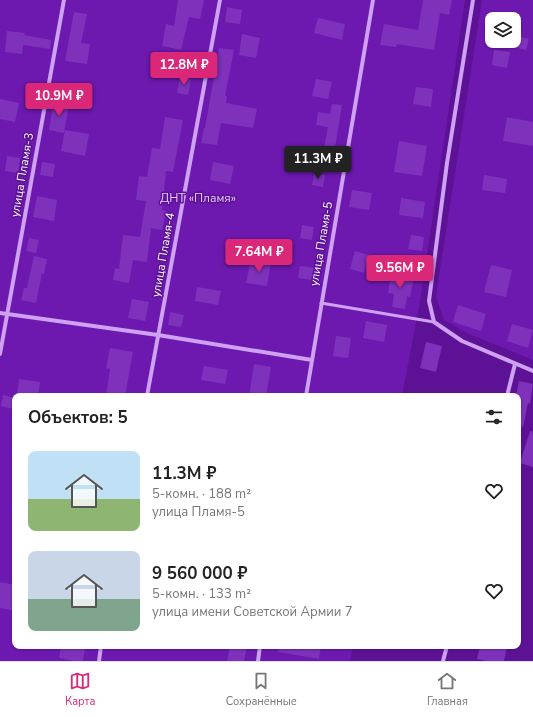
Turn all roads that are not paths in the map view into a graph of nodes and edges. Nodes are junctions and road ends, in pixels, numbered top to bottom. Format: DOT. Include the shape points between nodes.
graph roads {
  1 [pos="64,0"];
  2 [pos="220,0"];
  3 [pos="373,0"];
  4 [pos="473,0"];
  5 [pos="321,303"];
  6 [pos="0,313"];
  7 [pos="7,314"];
  8 [pos="434,322"];
  9 [pos="158,335"];
  10 [pos="0,354"];
  11 [pos="312,360"];
  12 [pos="515,364"];
  13 [pos="533,371"];
  14 [pos="148,393"];
  15 [pos="306,393"];
  16 [pos="508,393"];
  17 [pos="101,649"];
  18 [pos="260,649"];
  19 [pos="446,649"];
  20 [pos="99,661"];
  21 [pos="258,661"];
  22 [pos="444,661"];
  1 -- 7 [label="street, улица Пламя-3"];
  2 -- 9 [label="street, улица Пламя-4"];
  3 -- 5 [label="street, улица Пламя-5"];
  4 -- 8 [label="street" via="429,301"];
  5 -- 8 [label="lane"];
  5 -- 11 [label="street, улица Пламя-5"];
  6 -- 7 [label="street"];
  7 -- 9 [label="street"];
  7 -- 10 [label="street, улица Пламя-3"];
  8 -- 12 [label="street" via="462,341"];
  9 -- 11 [label="street"];
  9 -- 14 [label="street, улица Пламя-4"];
  11 -- 15 [label="street, улица Пламя-5"];
  12 -- 13 [label="street"];
  12 -- 16 [label="street"];
  17 -- 20 [label="street"];
  18 -- 21 [label="street"];
  19 -- 22 [label="street"];
}
